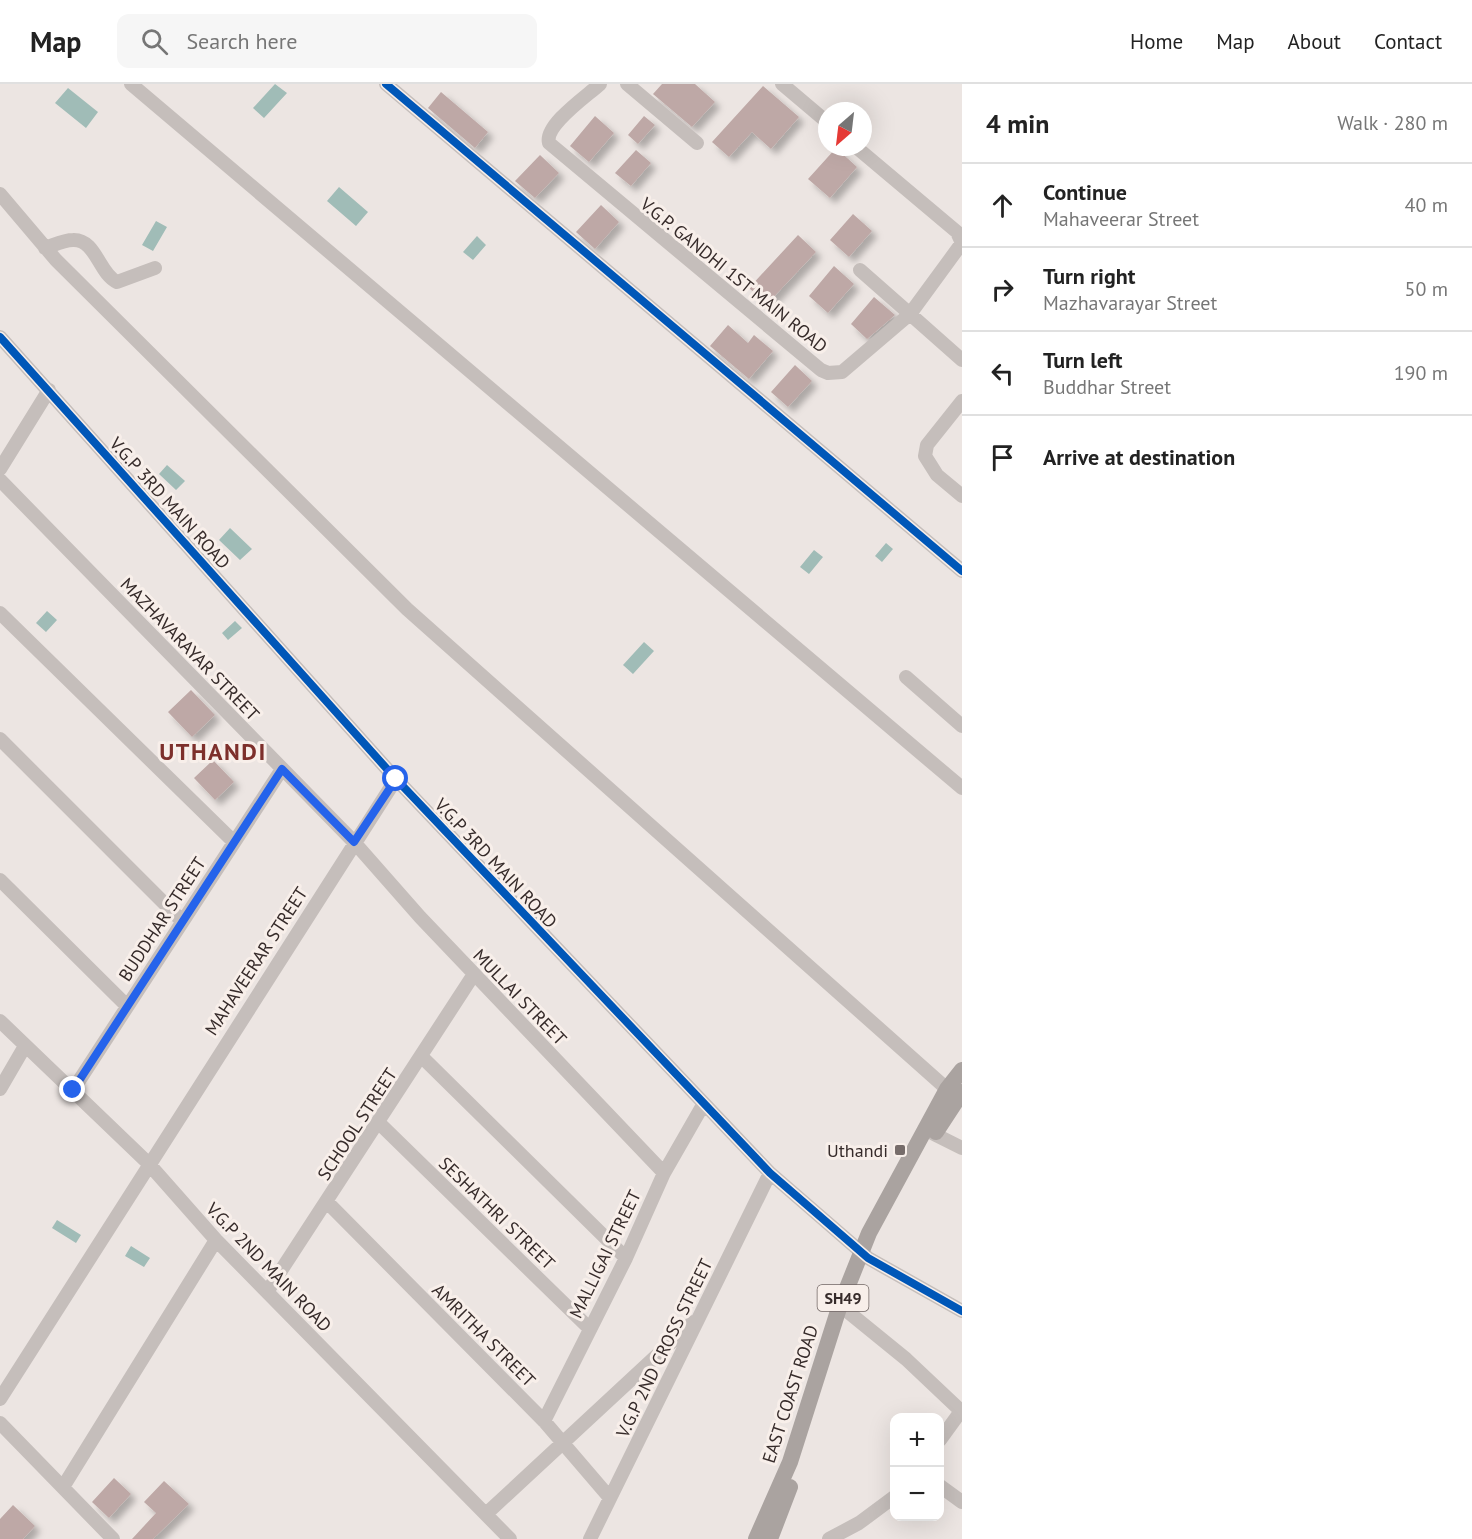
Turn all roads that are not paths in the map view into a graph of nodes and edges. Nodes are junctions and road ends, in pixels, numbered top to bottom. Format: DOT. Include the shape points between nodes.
graph roads {
  1 [pos="131,84"];
  2 [pos="386,84"];
  3 [pos="600,84"];
  4 [pos="627,84"];
  5 [pos="782,84"];
  6 [pos="818,114"];
  7 [pos="697,143"];
  8 [pos="866,156"];
  9 [pos="0,194"];
  10 [pos="45,248"];
  11 [pos="155,268"];
  12 [pos="860,270"];
  13 [pos="910,314"];
  14 [pos="0,337"];
  15 [pos="962,360"];
  16 [pos="49,390"];
  17 [pos="962,401"];
  18 [pos="0,469"];
  19 [pos="0,480"];
  20 [pos="962,496"];
  21 [pos="962,571"];
  22 [pos="0,613"];
  23 [pos="906,677"];
  24 [pos="962,726"];
  25 [pos="0,739"];
  26 [pos="282,769"];
  27 [pos="396,779"];
  28 [pos="962,788"];
  29 [pos="234,842"];
  30 [pos="354,842"];
  31 [pos="0,880"];
  32 [pos="182,921"];
  33 [pos="474,974"];
  34 [pos="127,1006"];
  35 [pos="0,1021"];
  36 [pos="25,1046"];
  37 [pos="423,1057"];
  38 [pos="962,1070"];
  39 [pos="0,1089"];
  40 [pos="73,1090"];
  41 [pos="954,1091"];
  42 [pos="703,1105"];
  43 [pos="379,1123"];
  44 [pos="934,1134"];
  45 [pos="962,1148"];
  46 [pos="148,1164"];
  47 [pos="664,1173"];
  48 [pos="770,1173"];
  49 [pos="327,1202"];
  50 [pos="216,1240"];
  51 [pos="864,1255"];
  52 [pos="626,1258"];
  53 [pos="267,1292"];
  54 [pos="848,1311"];
  55 [pos="962,1311"];
  56 [pos="699,1317"];
  57 [pos="589,1328"];
  58 [pos="0,1399"];
  59 [pos="961,1412"];
  60 [pos="544,1421"];
  61 [pos="0,1423"];
  62 [pos="944,1434"];
  63 [pos="563,1443"];
  64 [pos="63,1487"];
  65 [pos="944,1489"];
  66 [pos="610,1498"];
  67 [pos="890,1500"];
  68 [pos="962,1502"];
  69 [pos="486,1514"];
  70 [pos="113,1539"];
  71 [pos="510,1539"];
  72 [pos="590,1539"];
  73 [pos="756,1539"];
  74 [pos="771,1539"];
  75 [pos="829,1539"];
  1 -- 28 [label="street"];
  2 -- 21 [label="street"];
  3 -- 13 [label="street, V.G.P. GANDHI 1ST MAIN ROAD" via="552,127 549,143 821,370 828,374 842,372"];
  4 -- 7 [label="street"];
  5 -- 6 [label="street"];
  8 -- 13 [label="street" via="962,238 959,251"];
  9 -- 10 [label="street"];
  10 -- 11 [label="street" via="73,239 84,243 117,282"];
  10 -- 41 [label="street" via="407,609"];
  12 -- 13 [label="street"];
  13 -- 15 [label="street"];
  14 -- 16 [label="street, V.G.P 3RD MAIN ROAD"];
  16 -- 18 [label="street"];
  16 -- 27 [label="street, V.G.P 3RD MAIN ROAD"];
  17 -- 20 [label="street" via="927,445 924,456 937,475"];
  19 -- 26 [label="street, MAZHAVARAYAR STREET"];
  22 -- 29 [label="street"];
  23 -- 24 [label="street"];
  25 -- 32 [label="street"];
  26 -- 29 [label="street, BUDDHAR STREET"];
  26 -- 30 [label="street, MAZHAVARAYAR STREET"];
  27 -- 30 [label="street, MAHAVEERAR STREET"];
  27 -- 42 [label="street, V.G.P 3RD MAIN ROAD"];
  29 -- 32 [label="street, BUDDHAR STREET"];
  30 -- 33 [label="street, MULLAI STREET"];
  30 -- 46 [label="street, MAHAVEERAR STREET"];
  31 -- 34 [label="street"];
  32 -- 34 [label="street, BUDDHAR STREET"];
  33 -- 37 [label="street, SCHOOL STREET"];
  33 -- 47 [label="street, MULLAI STREET"];
  34 -- 40 [label="street, BUDDHAR STREET"];
  35 -- 36 [label="street, V.G.P 2ND MAIN ROAD"];
  36 -- 39 [label="street"];
  36 -- 40 [label="street, V.G.P 2ND MAIN ROAD"];
  37 -- 43 [label="street, SCHOOL STREET"];
  37 -- 52 [label="street"];
  38 -- 41 [label="main road, EAST COAST ROAD / SH49"];
  40 -- 46 [label="street, V.G.P 2ND MAIN ROAD"];
  41 -- 44 [label="main road, EAST COAST ROAD / SH49"];
  41 -- 51 [label="main road, EAST COAST ROAD / SH49"];
  42 -- 47 [label="street, MALLIGAI STREET"];
  42 -- 48 [label="street, V.G.P 3RD MAIN ROAD"];
  43 -- 49 [label="street, SCHOOL STREET"];
  43 -- 57 [label="street, SESHATHRI STREET"];
  44 -- 45 [label="street"];
  44 -- 51 [label="main road, EAST COAST ROAD / SH49"];
  46 -- 50 [label="street, V.G.P 2ND MAIN ROAD"];
  46 -- 58 [label="street, MAHAVEERAR STREET"];
  47 -- 52 [label="street, MALLIGAI STREET"];
  48 -- 51 [label="street, V.G.P 3RD MAIN ROAD"];
  48 -- 56 [label="street, V.G.P 2ND CROSS STREET"];
  49 -- 53 [label="street, SCHOOL STREET"];
  49 -- 60 [label="street, AMRITHA STREET"];
  50 -- 53 [label="street, V.G.P 2ND MAIN ROAD"];
  50 -- 64 [label="street"];
  51 -- 54 [label="main road, EAST COAST ROAD / SH49"];
  51 -- 55 [label="street, V.G.P 3RD MAIN ROAD"];
  51 -- 73 [label="main road, EAST COAST ROAD / SH49" via="839,1308 790,1462"];
  52 -- 57 [label="street, MALLIGAI STREET"];
  53 -- 69 [label="street, V.G.P 2ND MAIN ROAD"];
  54 -- 59 [label="street"];
  54 -- 74 [label="main road, EAST COAST ROAD / SH49"];
  56 -- 63 [label="street"];
  56 -- 66 [label="street, V.G.P 2ND CROSS STREET"];
  57 -- 60 [label="street, MALLIGAI STREET"];
  59 -- 62 [label="street"];
  60 -- 63 [label="street, AMRITHA STREET"];
  61 -- 64 [label="street"];
  63 -- 66 [label="street, AMRITHA STREET"];
  63 -- 69 [label="street"];
  64 -- 70 [label="street"];
  65 -- 68 [label="street"];
  66 -- 72 [label="street, V.G.P 2ND CROSS STREET"];
  67 -- 75 [label="street"];
  69 -- 71 [label="street, V.G.P 2ND MAIN ROAD"];
}
